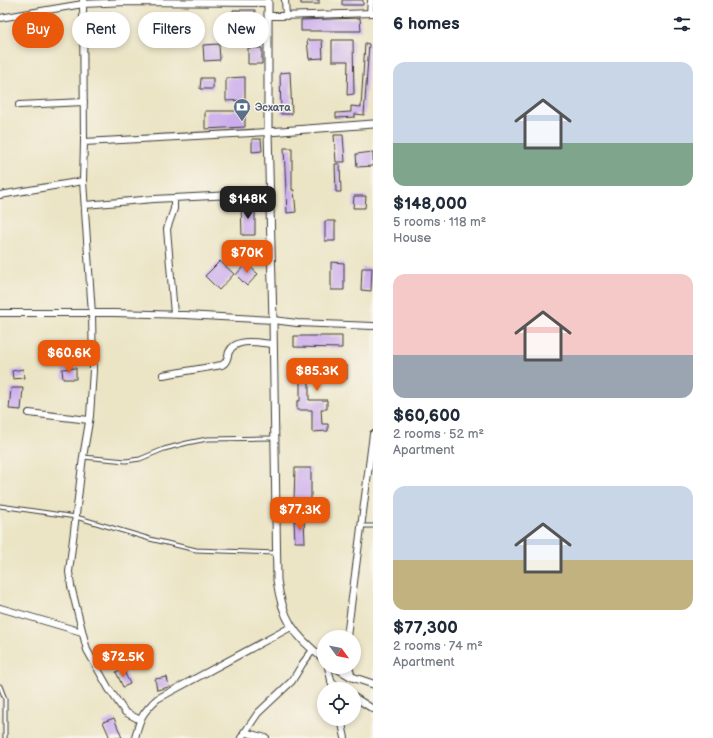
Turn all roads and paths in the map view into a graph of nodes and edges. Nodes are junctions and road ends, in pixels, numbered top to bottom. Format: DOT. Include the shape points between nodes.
graph roads {
  1 [pos="285,0"];
  2 [pos="371,0"];
  3 [pos="268,1"];
  4 [pos="83,2"];
  5 [pos="268,12"];
  6 [pos="372,13"];
  7 [pos="269,16"];
  8 [pos="286,16"];
  9 [pos="0,18"];
  10 [pos="268,48"];
  11 [pos="84,102"];
  12 [pos="19,105"];
  13 [pos="373,124"];
  14 [pos="268,132"];
  15 [pos="84,142"];
  16 [pos="83,181"];
  17 [pos="270,193"];
  18 [pos="0,194"];
  19 [pos="174,198"];
  20 [pos="85,205"];
  21 [pos="0,313"];
  22 [pos="92,314"];
  23 [pos="174,314"];
  24 [pos="273,320"];
  25 [pos="373,326"];
  26 [pos="273,344"];
  27 [pos="163,375"];
  28 [pos="30,413"];
  29 [pos="89,420"];
  30 [pos="373,434"];
  31 [pos="274,438"];
  32 [pos="83,457"];
  33 [pos="0,506"];
  34 [pos="76,517"];
  35 [pos="362,526"];
  36 [pos="373,526"];
  37 [pos="276,553"];
  38 [pos="0,608"];
  39 [pos="290,627"];
  40 [pos="348,630"];
  41 [pos="82,632"];
  42 [pos="313,650"];
  43 [pos="317,653"];
  44 [pos="329,674"];
  45 [pos="347,674"];
  46 [pos="351,674"];
  47 [pos="352,677"];
  48 [pos="330,682"];
  49 [pos="373,684"];
  50 [pos="0,686"];
  51 [pos="361,701"];
  52 [pos="373,709"];
  53 [pos="140,720"];
  54 [pos="342,726"];
  55 [pos="243,735"];
  56 [pos="5,738"];
  57 [pos="134,738"];
  58 [pos="266,738"];
  59 [pos="345,738"];
  1 -- 8 [label="street"];
  2 -- 6 [label="street"];
  3 -- 4 [label="street"];
  3 -- 5 [label="street"];
  4 -- 9 [label="street"];
  4 -- 11 [label="street"];
  6 -- 8 [label="street"];
  7 -- 8 [label="street"];
  10 -- 14 [label="street"];
  11 -- 12 [label="street"];
  11 -- 15 [label="street"];
  13 -- 14 [label="street"];
  14 -- 15 [label="street"];
  14 -- 17 [label="street"];
  15 -- 16 [label="street"];
  16 -- 18 [label="street"];
  16 -- 20 [label="street"];
  17 -- 19 [label="street"];
  17 -- 24 [label="street"];
  19 -- 20 [label="street"];
  19 -- 23 [label="street" via="174,209 167,229"];
  20 -- 22 [label="street"];
  21 -- 22 [label="street"];
  22 -- 23 [label="street"];
  22 -- 29 [label="street" via="93,370"];
  23 -- 24 [label="street"];
  24 -- 25 [label="street"];
  24 -- 26 [label="street"];
  26 -- 27 [label="street" via="240,343 232,347 222,365"];
  26 -- 31 [label="street"];
  28 -- 29 [label="street"];
  29 -- 32 [label="street"];
  30 -- 35 [label="street"];
  31 -- 32 [label="lane" via="187,443 140,459 126,461"];
  31 -- 37 [label="street"];
  32 -- 34 [label="street"];
  33 -- 34 [label="lane"];
  34 -- 37 [label="lane" via="196,550"];
  34 -- 41 [label="street" via="69,572"];
  35 -- 36 [label="lane"];
  35 -- 40 [label="street"];
  37 -- 39 [label="street" via="279,594"];
  38 -- 41 [label="street"];
  39 -- 42 [label="street"];
  39 -- 53 [label="street" via="157,699 145,710"];
  41 -- 53 [label="street" via="87,650 108,689 125,712"];
  42 -- 43 [label="street"];
  42 -- 55 [label="street" via="292,681 258,713"];
  44 -- 48 [label="street"];
  45 -- 47 [label="street"];
  46 -- 47 [label="street"];
  47 -- 49 [label="street"];
  50 -- 56 [label="lane" via="5,699"];
  51 -- 52 [label="street"];
  53 -- 57 [label="street"];
  54 -- 59 [label="street"];
  55 -- 58 [label="street"];
}
